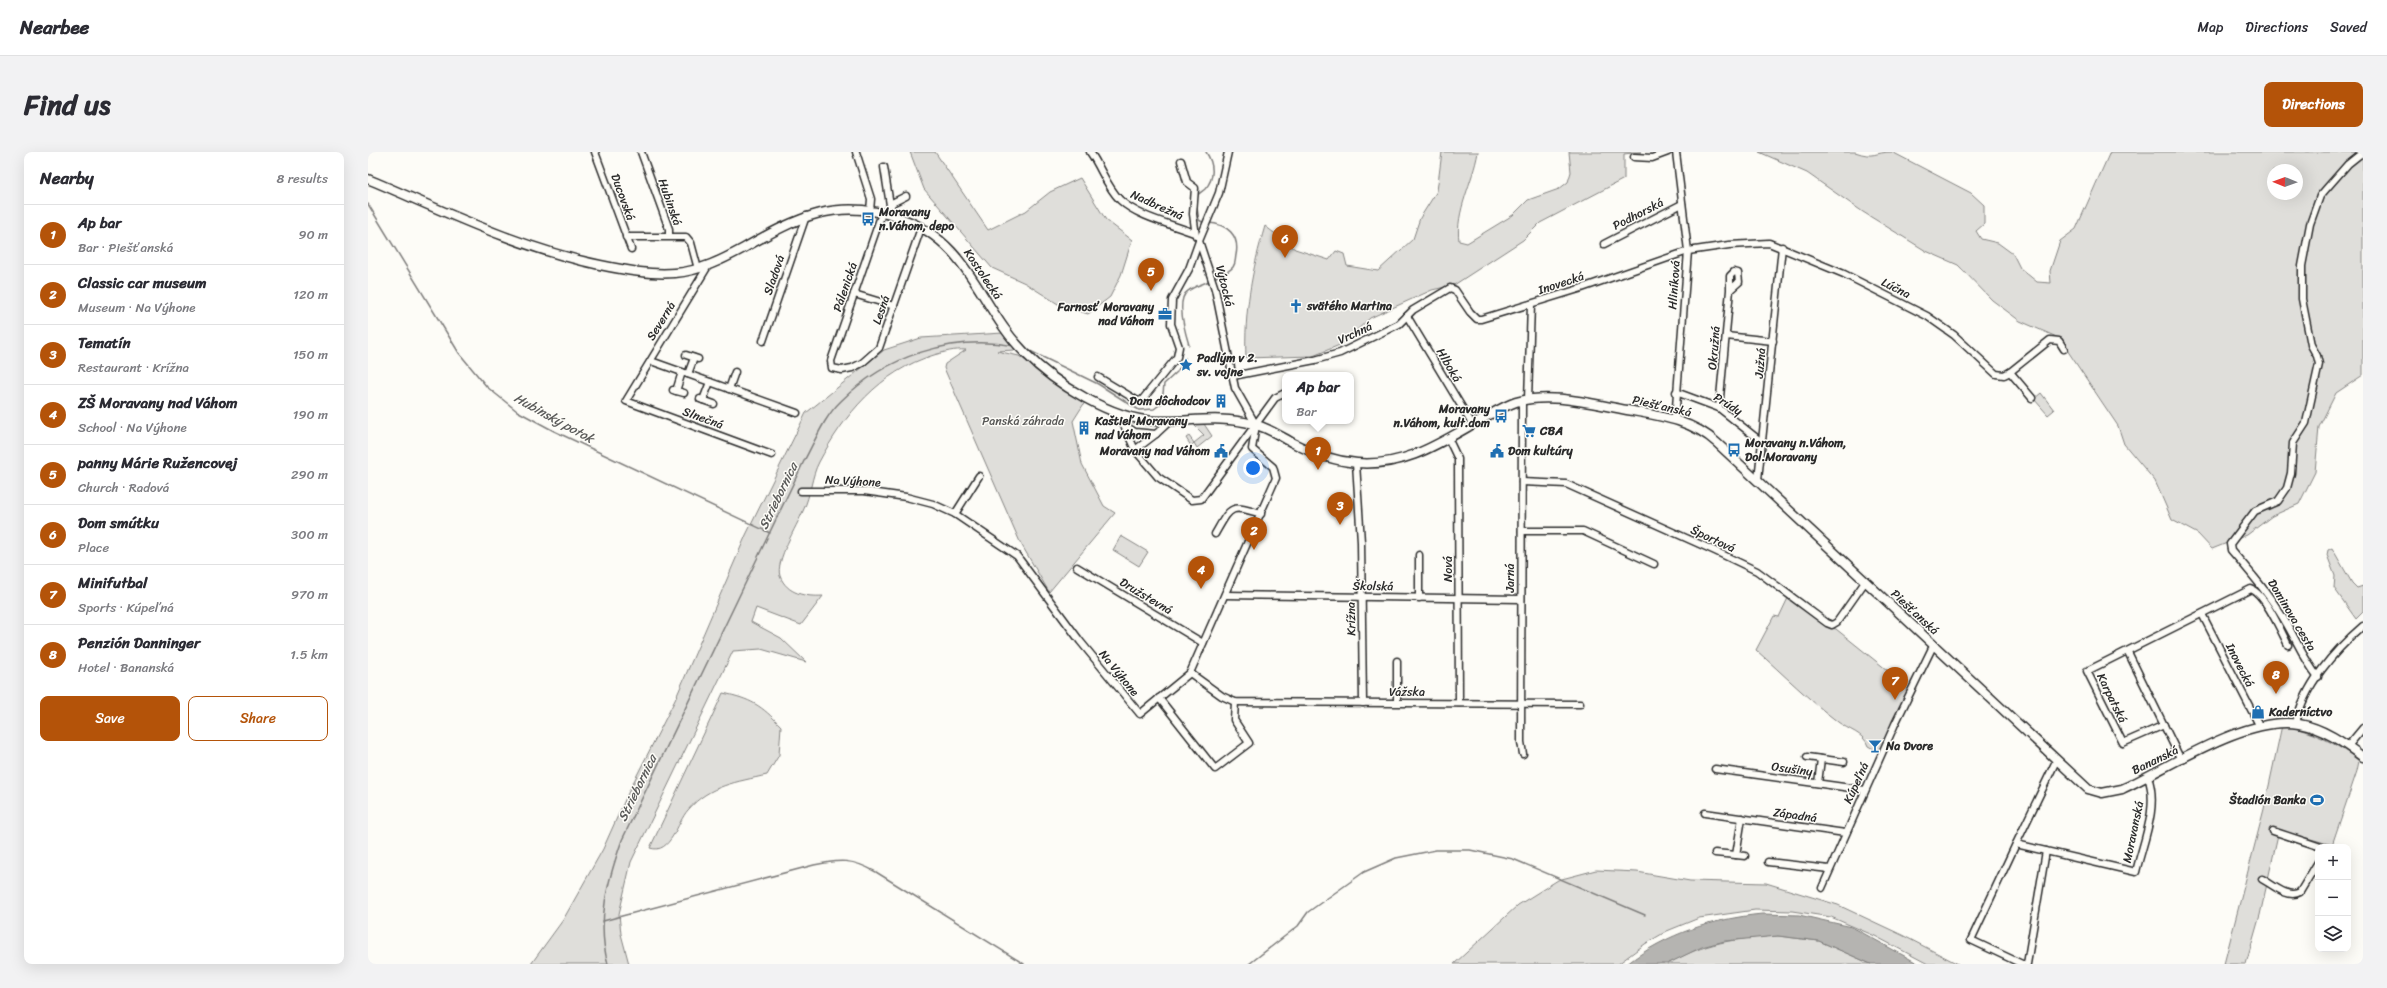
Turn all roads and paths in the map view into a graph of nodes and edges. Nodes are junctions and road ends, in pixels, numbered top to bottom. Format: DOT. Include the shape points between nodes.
graph roads {
  1 [pos="596,152"];
  2 [pos="641,152"];
  3 [pos="856,152"];
  4 [pos="1090,152"];
  5 [pos="1228,152"];
  6 [pos="1668,152"];
  7 [pos="1676,152"];
  8 [pos="2363,152"];
  9 [pos="1634,157"];
  10 [pos="1181,161"];
  11 [pos="884,167"];
  12 [pos="368,179"];
  13 [pos="906,196"];
  14 [pos="1682,204"];
  15 [pos="890,205"];
  16 [pos="870,211"];
  17 [pos="885,214"];
  18 [pos="806,216"];
  19 [pos="921,228"];
  20 [pos="1194,233"];
  21 [pos="669,236"];
  22 [pos="626,237"];
  23 [pos="1199,241"];
  24 [pos="1604,244"];
  25 [pos="1782,246"];
  26 [pos="631,249"];
  27 [pos="1688,251"];
  28 [pos="708,266"];
  29 [pos="698,269"];
  30 [pos="1730,290"];
  31 [pos="854,294"];
  32 [pos="1531,304"];
  33 [pos="894,306"];
  34 [pos="1408,316"];
  35 [pos="1726,336"];
  36 [pos="763,341"];
  37 [pos="1773,341"];
  38 [pos="2064,349"];
  39 [pos="686,355"];
  40 [pos="651,360"];
  41 [pos="832,368"];
  42 [pos="728,370"];
  43 [pos="2010,372"];
  44 [pos="685,373"];
  45 [pos="1233,376"];
  46 [pos="1098,378"];
  47 [pos="710,382"];
  48 [pos="730,389"];
  49 [pos="1676,392"];
  50 [pos="684,393"];
  51 [pos="1282,394"];
  52 [pos="2032,398"];
  53 [pos="1525,400"];
  54 [pos="626,401"];
  55 [pos="714,404"];
  56 [pos="1719,408"];
  57 [pos="1110,412"];
  58 [pos="797,413"];
  59 [pos="1675,420"];
  60 [pos="1170,421"];
  61 [pos="1256,424"];
  62 [pos="1472,424"];
  63 [pos="1124,425"];
  64 [pos="1156,434"];
  65 [pos="1448,438"];
  66 [pos="1763,443"];
  67 [pos="1135,450"];
  68 [pos="772,455"];
  69 [pos="1356,463"];
  70 [pos="979,476"];
  71 [pos="1758,480"];
  72 [pos="1522,482"];
  73 [pos="802,490"];
  74 [pos="955,514"];
  75 [pos="1261,514"];
  76 [pos="1522,531"];
  77 [pos="1215,534"];
  78 [pos="1419,555"];
  79 [pos="1654,564"];
  80 [pos="1077,567"];
  81 [pos="1865,582"];
  82 [pos="1225,595"];
  83 [pos="1361,596"];
  84 [pos="1419,598"];
  85 [pos="1459,598"];
  86 [pos="1521,599"];
  87 [pos="2202,614"];
  88 [pos="2363,626"];
  89 [pos="1203,643"];
  90 [pos="2288,645"];
  91 [pos="1933,646"];
  92 [pos="2128,652"];
  93 [pos="1397,661"];
  94 [pos="1190,673"];
  95 [pos="2318,677"];
  96 [pos="1982,691"];
  97 [pos="1159,698"];
  98 [pos="1235,702"];
  99 [pos="1397,702"];
  100 [pos="1362,703"];
  101 [pos="1459,703"];
  102 [pos="1522,703"];
  103 [pos="1580,704"];
  104 [pos="2296,724"];
  105 [pos="2164,725"];
  106 [pos="2259,725"];
  107 [pos="2363,728"];
  108 [pos="2348,746"];
  109 [pos="1523,754"];
  110 [pos="1806,757"];
  111 [pos="2363,757"];
  112 [pos="1821,759"];
  113 [pos="2056,760"];
  114 [pos="2182,760"];
  115 [pos="1844,762"];
  116 [pos="1716,769"];
  117 [pos="2148,777"];
  118 [pos="1818,783"];
  119 [pos="1865,790"];
  120 [pos="1705,814"];
  121 [pos="1742,818"];
  122 [pos="2273,831"];
  123 [pos="1845,833"];
  124 [pos="2016,844"];
  125 [pos="2315,845"];
  126 [pos="2046,851"];
  127 [pos="1715,853"];
  128 [pos="1736,855"];
  129 [pos="1745,856"];
  130 [pos="1794,857"];
  131 [pos="1768,862"];
  132 [pos="1793,865"];
  133 [pos="2315,867"];
  134 [pos="1829,869"];
  135 [pos="2262,879"];
  136 [pos="1822,888"];
  137 [pos="2022,964"];
  138 [pos="2027,964"];
  1 -- 22 [label="street, Ducovská"];
  2 -- 21 [label="street, Hubinská" via="669,229"];
  3 -- 16 [label="street" via="871,199"];
  4 -- 20 [label="street, Nadbrežná" via="1120,200 1140,212"];
  5 -- 23 [label="street" via="1220,189"];
  6 -- 9 [label="street" via="1652,158"];
  7 -- 14 [label="street, Hliníková"];
  8 -- 95 [label="street, Dominova cesta" via="2348,164 2320,196 2310,224 2302,266 2302,299 2311,345 2319,364 2306,423 2291,448 2290,481 2283,496 2278,501 2255,511 2230,544 2231,550 2261,584 2281,614 2301,653"];
  10 -- 20 [label="street" via="1187,182 1195,188"];
  11 -- 15 [label="street"];
  12 -- 29 [label="main road" via="504,237 554,254 643,272 687,272"];
  13 -- 15 [label="street"];
  14 -- 24 [label="street, Podhorská"];
  14 -- 27 [label="street, Hliníková"];
  15 -- 17 [label="street, Pálenická"];
  16 -- 17 [label="main road, Kostolecká"];
  16 -- 18 [label="main road, Kostolecká" via="839,209"];
  17 -- 19 [label="main road, Kostolecká"];
  17 -- 31 [label="street, Pálenická"];
  18 -- 28 [label="main road"];
  18 -- 36 [label="street, Sladová"];
  19 -- 33 [label="street, Lesná"];
  19 -- 57 [label="main road, Kostolecká" via="960,258 1022,350 1054,377"];
  20 -- 23 [label="street, Výtocká"];
  21 -- 22 [label="street, Hubinská"];
  21 -- 29 [label="street, Hubinská" via="684,236 689,239"];
  22 -- 26 [label="street, Ducovská"];
  23 -- 45 [label="street, Výtocká" via="1214,283"];
  23 -- 46 [label="street" via="1189,269 1172,300 1171,324 1179,348 1171,366 1142,400 1138,401"];
  25 -- 27 [label="street, Lúčna" via="1756,243"];
  25 -- 37 [label="street, Južná"];
  25 -- 43 [label="street, Lúčna" via="1927,316 1954,335 1994,372 2004,375"];
  27 -- 32 [label="street, Inovecká"];
  27 -- 49 [label="street, Hliníková"];
  28 -- 29 [label="main road"];
  28 -- 40 [label="street, Severná"];
  30 -- 35 [label="street, Okružná"];
  31 -- 33 [label="street"];
  31 -- 41 [label="street, Pálenická" via="831,361"];
  32 -- 34 [label="street, Vrchná" via="1478,319 1455,290 1450,288 1417,307"];
  32 -- 53 [label="street, Inovecká"];
  33 -- 41 [label="street, Lesná" via="879,348 852,368"];
  34 -- 45 [label="street, Vrchná" via="1399,324 1331,356"];
  34 -- 62 [label="street, Hlboká"];
  35 -- 37 [label="street"];
  35 -- 56 [label="street, Okružná"];
  37 -- 66 [label="street, Južná"];
  38 -- 43 [label="street" via="2059,341 2050,340"];
  39 -- 44 [label="street" via="696,358"];
  40 -- 44 [label="street"];
  40 -- 54 [label="street, Severná"];
  42 -- 48 [label="street" via="737,373"];
  43 -- 52 [label="street"];
  44 -- 47 [label="street"];
  44 -- 50 [label="street" via="674,390"];
  45 -- 61 [label="street, Výtocká" via="1237,393"];
  47 -- 48 [label="street"];
  47 -- 55 [label="street" via="702,399"];
  48 -- 58 [label="street"];
  49 -- 56 [label="street, Prúdy"];
  49 -- 59 [label="street, Hliníková"];
  51 -- 61 [label="street" via="1275,398"];
  53 -- 59 [label="main road, Piešťanská" via="1562,399"];
  53 -- 62 [label="main road, Piešťanská" via="1508,405"];
  53 -- 72 [label="street, Jarná"];
  54 -- 68 [label="street, Slnečná"];
  56 -- 66 [label="street, Prúdy"];
  57 -- 60 [label="main road" via="1134,419"];
  57 -- 63 [label="street"];
  59 -- 71 [label="main road, Piešťanská" via="1698,428"];
  60 -- 61 [label="main road" via="1212,418"];
  60 -- 64 [label="street"];
  61 -- 67 [label="street" via="1201,499 1192,500 1158,477"];
  61 -- 69 [label="main road, Piešťanská" via="1321,456"];
  61 -- 75 [label="street, Na Výhone" via="1252,449 1270,464 1276,474 1272,492"];
  62 -- 65 [label="main road, Piešťanská"];
  63 -- 64 [label="street" via="1135,432"];
  63 -- 67 [label="street"];
  64 -- 67 [label="street"];
  65 -- 69 [label="main road, Piešťanská" via="1401,460 1381,464"];
  65 -- 85 [label="street, Nová" via="1458,459"];
  66 -- 71 [label="street, Južná"];
  69 -- 83 [label="street, Krížna" via="1361,542"];
  70 -- 74 [label="street"];
  71 -- 81 [label="main road, Piešťanská"];
  72 -- 76 [label="street, Jarná"];
  72 -- 81 [label="street, Športová" via="1566,484 1729,558 1757,571 1827,623 1837,622"];
  73 -- 74 [label="street, Na Výhone" via="864,491 899,496 933,504"];
  74 -- 97 [label="street, Na Výhone" via="1017,556 1080,641 1140,714"];
  75 -- 77 [label="street" via="1233,508 1228,511"];
  75 -- 82 [label="street, Na Výhone"];
  76 -- 79 [label="street" via="1583,531"];
  76 -- 86 [label="street, Jarná"];
  78 -- 84 [label="street"];
  80 -- 89 [label="street, Družstevná"];
  81 -- 91 [label="main road, Piešťanská"];
  82 -- 83 [label="street, Školská"];
  82 -- 89 [label="street, Na Výhone"];
  83 -- 84 [label="street, Školská"];
  83 -- 100 [label="street, Krížna"];
  84 -- 85 [label="street, Školská"];
  85 -- 86 [label="street, Školská"];
  85 -- 101 [label="street, Nová"];
  86 -- 102 [label="street, Jarná"];
  87 -- 90 [label="street" via="2251,589 2257,591"];
  87 -- 92 [label="street"];
  87 -- 106 [label="street, Inovecká"];
  88 -- 95 [label="street, Dominova cesta" via="2349,636"];
  89 -- 94 [label="street, Na Výhone"];
  91 -- 96 [label="main road, Piešťanská"];
  91 -- 119 [label="street, Kúpeľná"];
  92 -- 105 [label="street"];
  92 -- 105 [label="street, Karpatská" via="2087,671 2121,741 2127,743"];
  93 -- 99 [label="street"];
  94 -- 97 [label="street, Na Výhone"];
  94 -- 98 [label="street, Vážska"];
  95 -- 104 [label="street" via="2302,704"];
  96 -- 113 [label="main road, Bananská"];
  97 -- 98 [label="street" via="1215,769 1249,743 1234,720"];
  98 -- 100 [label="street, Vážska"];
  99 -- 100 [label="street, Vážska"];
  99 -- 101 [label="street, Vážska"];
  101 -- 102 [label="street, Vážska"];
  102 -- 103 [label="street, Vážska"];
  102 -- 109 [label="street, Jarná"];
  104 -- 106 [label="main road, Bananská"];
  104 -- 108 [label="main road, Bananská" via="2321,731"];
  105 -- 114 [label="street"];
  106 -- 114 [label="main road, Bananská"];
  107 -- 108 [label="street"];
  108 -- 111 [label="main road, Bananská"];
  110 -- 112 [label="street, Osušiny"];
  112 -- 115 [label="street, Osušiny"];
  112 -- 118 [label="street"];
  113 -- 117 [label="main road, Bananská" via="2082,784 2096,792 2116,791"];
  113 -- 124 [label="street"];
  114 -- 117 [label="main road, Bananská"];
  116 -- 118 [label="street, Osušiny"];
  117 -- 126 [label="street, Moravanská" via="2152,798 2150,815 2136,872"];
  118 -- 119 [label="street, Osušiny"];
  119 -- 123 [label="street, Kúpeľná"];
  120 -- 121 [label="street, Západná"];
  121 -- 123 [label="street, Západná"];
  121 -- 128 [label="street"];
  122 -- 125 [label="street"];
  123 -- 134 [label="street, Kúpeľná"];
  124 -- 126 [label="street, Moravanská"];
  124 -- 137 [label="street" via="1971,940"];
  126 -- 138 [label="street"];
  127 -- 128 [label="street"];
  128 -- 129 [label="street"];
  130 -- 132 [label="street"];
  131 -- 132 [label="street"];
  132 -- 134 [label="street"];
  133 -- 135 [label="street" via="2300,892 2295,895 2290,895"];
  134 -- 136 [label="street, Kúpeľná"];
}
